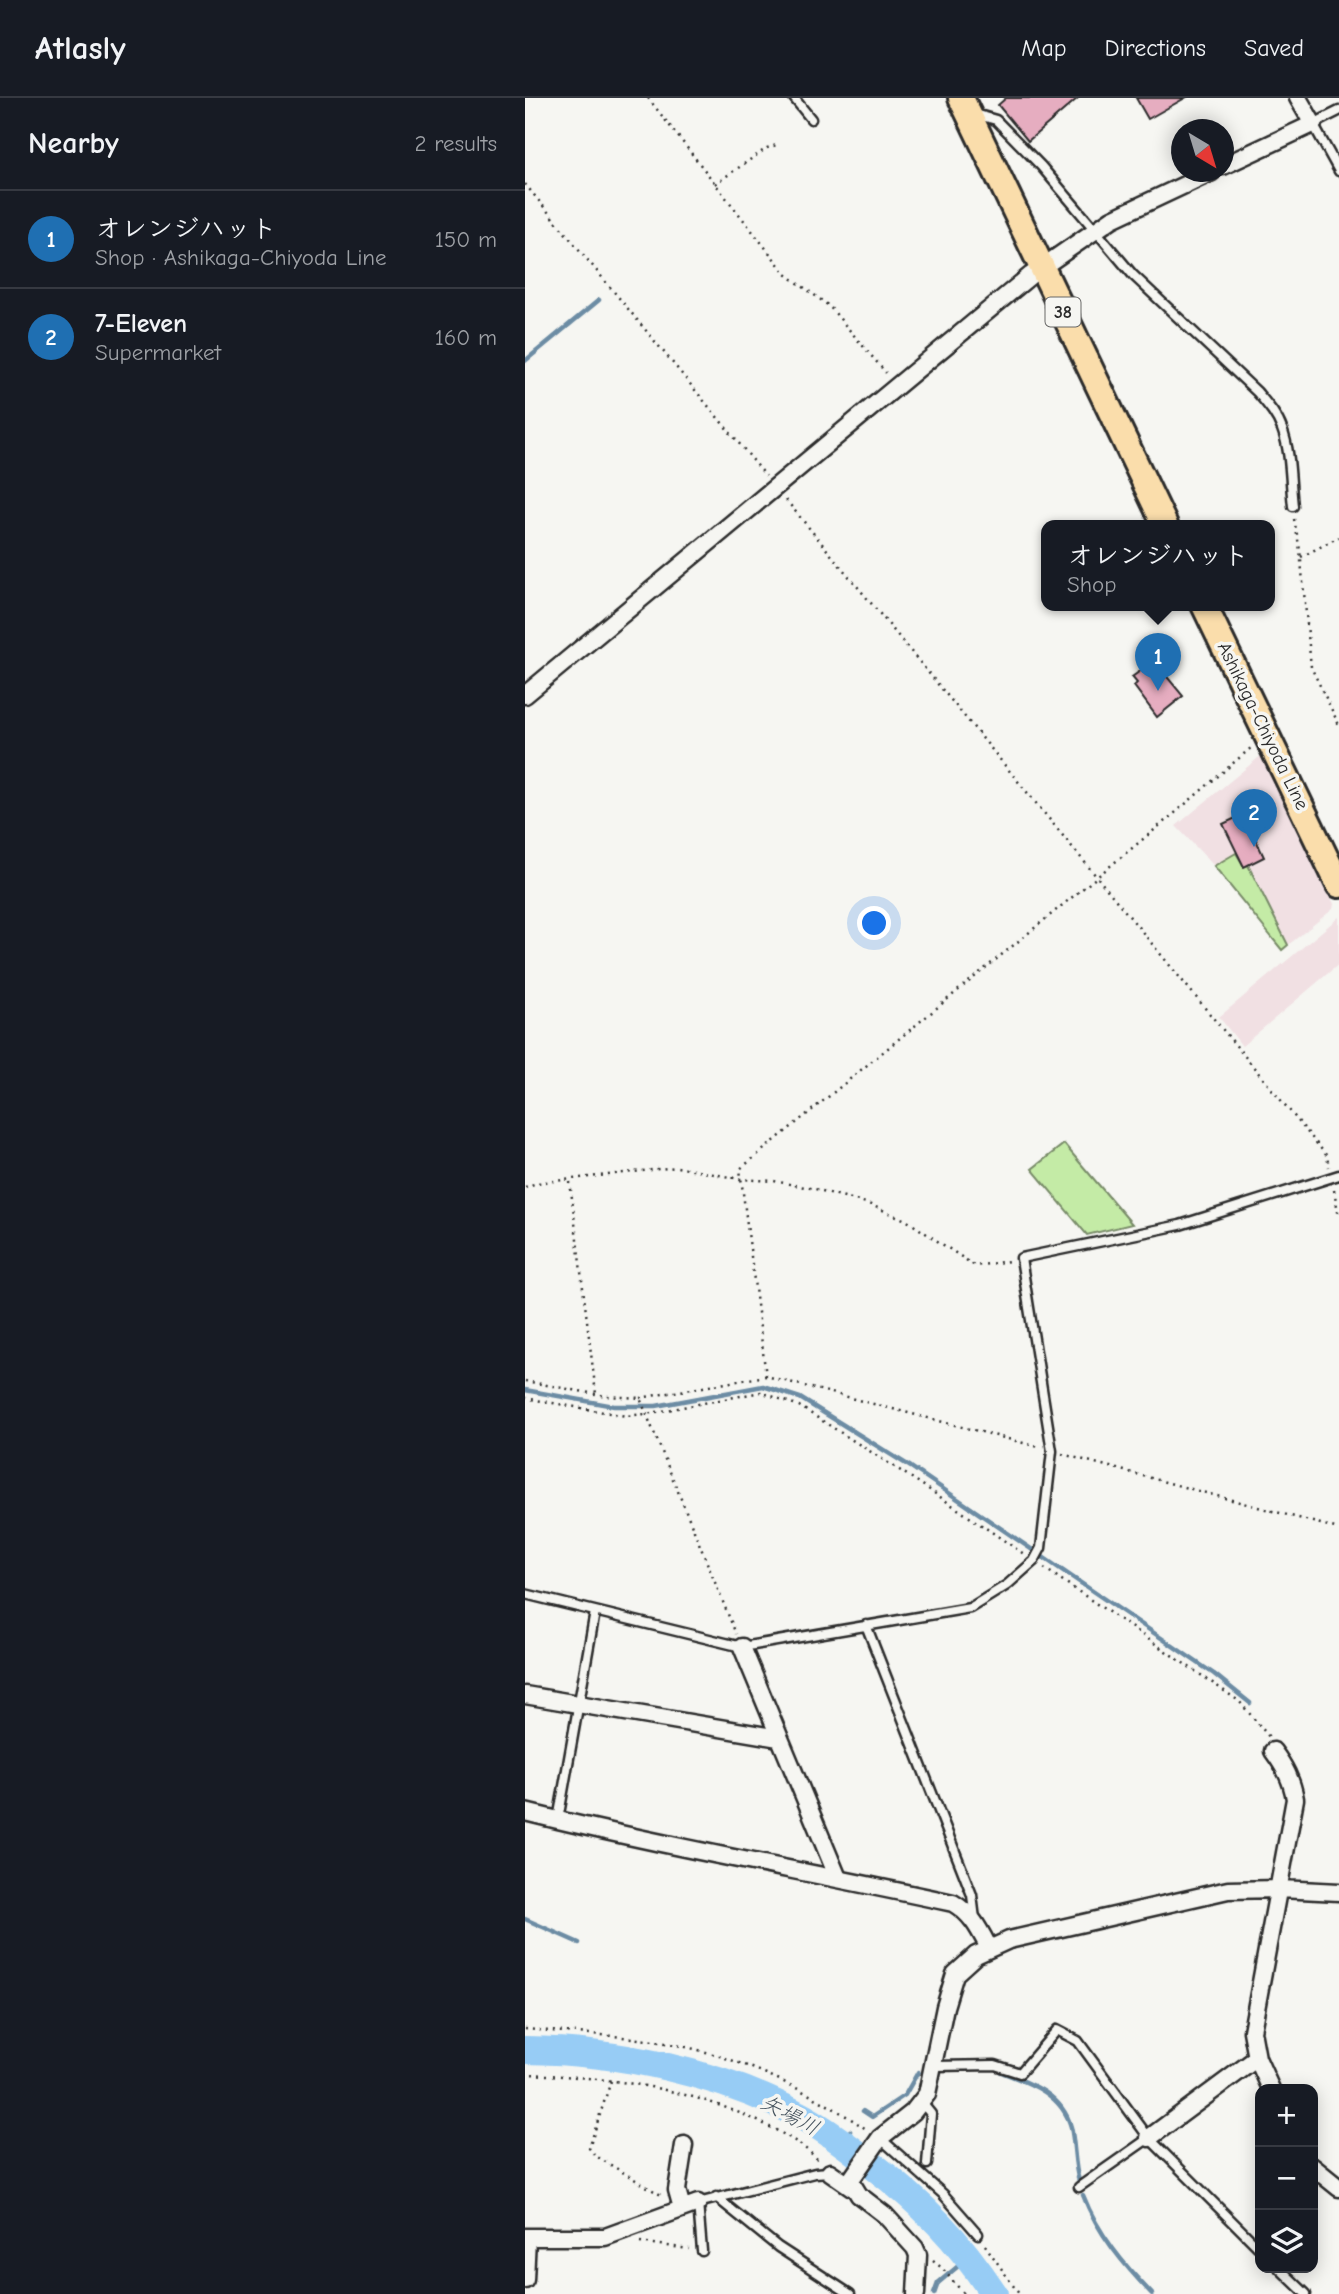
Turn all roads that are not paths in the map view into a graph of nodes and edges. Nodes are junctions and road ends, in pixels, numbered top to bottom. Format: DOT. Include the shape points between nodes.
graph roads {
  1 [pos="795,98"];
  2 [pos="1298,98"];
  3 [pos="965,105"];
  4 [pos="1339,111"];
  5 [pos="811,119"];
  6 [pos="1313,124"];
  7 [pos="1234,161"];
  8 [pos="1339,171"];
  9 [pos="1192,182"];
  10 [pos="1094,230"];
  11 [pos="1042,268"];
  12 [pos="1293,506"];
  13 [pos="1163,520"];
  14 [pos="1207,611"];
  15 [pos="525,695"];
  16 [pos="1339,885"];
  17 [pos="1336,1176"];
  18 [pos="525,1594"];
  19 [pos="595,1612"];
  20 [pos="866,1625"];
  21 [pos="741,1647"];
  22 [pos="525,1695"];
  23 [pos="579,1705"];
  24 [pos="779,1738"];
  25 [pos="1273,1751"];
  26 [pos="525,1812"];
  27 [pos="558,1820"];
  28 [pos="838,1878"];
  29 [pos="1280,1889"];
  30 [pos="1339,1892"];
  31 [pos="976,1922"];
  32 [pos="989,1948"];
  33 [pos="1257,2059"];
  34 [pos="935,2066"];
  35 [pos="1269,2084"];
  36 [pos="922,2103"];
  37 [pos="1149,2138"];
  38 [pos="878,2141"];
  39 [pos="684,2145"];
  40 [pos="927,2164"];
  41 [pos="1318,2171"];
  42 [pos="830,2172"];
  43 [pos="853,2183"];
  44 [pos="1079,2187"];
  45 [pos="1339,2188"];
  46 [pos="716,2197"];
  47 [pos="698,2203"];
  48 [pos="682,2208"];
  49 [pos="978,2234"];
  50 [pos="526,2237"];
  51 [pos="1255,2244"];
  52 [pos="702,2251"];
  53 [pos="1284,2273"];
  54 [pos="525,2280"];
  55 [pos="850,2294"];
  56 [pos="916,2294"];
  57 [pos="1306,2294"];
  1 -- 5 [label="lane"];
  2 -- 6 [label="street"];
  3 -- 10 [label="lane" via="996,120"];
  3 -- 11 [label="main road, 38"];
  4 -- 6 [label="lane"];
  6 -- 7 [label="street"];
  6 -- 8 [label="lane"];
  9 -- 10 [label="street"];
  10 -- 11 [label="street"];
  10 -- 12 [label="lane" via="1133,275 1275,414 1286,445"];
  11 -- 13 [label="main road, 38"];
  11 -- 15 [label="street"];
  14 -- 16 [label="main road, Ashikaga-Chiyoda Line"];
  17 -- 20 [label="lane" via="1179,1225 1021,1258 1052,1451 1041,1548 1034,1561 1007,1585 971,1608"];
  18 -- 19 [label="lane"];
  19 -- 21 [label="lane"];
  19 -- 23 [label="lane"];
  20 -- 21 [label="lane"];
  20 -- 31 [label="lane" via="972,1895"];
  21 -- 24 [label="street"];
  22 -- 23 [label="street"];
  23 -- 24 [label="street"];
  23 -- 27 [label="lane"];
  24 -- 28 [label="street"];
  25 -- 29 [label="street" via="1285,1768 1295,1799"];
  26 -- 27 [label="street"];
  27 -- 28 [label="street"];
  28 -- 31 [label="street" via="953,1903"];
  29 -- 30 [label="street"];
  29 -- 32 [label="street" via="1228,1889"];
  29 -- 33 [label="street" via="1252,2031"];
  31 -- 32 [label="street"];
  32 -- 34 [label="street" via="955,1973"];
  33 -- 35 [label="street"];
  33 -- 37 [label="street"];
  34 -- 36 [label="street"];
  34 -- 37 [label="lane" via="995,2065 1020,2073 1057,2030 1079,2041"];
  36 -- 38 [label="street"];
  36 -- 40 [label="lane" via="931,2114"];
  37 -- 44 [label="lane"];
  37 -- 51 [label="lane"];
  38 -- 43 [label="street"];
  38 -- 49 [label="lane" via="943,2194"];
  39 -- 48 [label="street" via="677,2190"];
  41 -- 45 [label="street"];
  42 -- 43 [label="street"];
  42 -- 46 [label="lane"];
  43 -- 56 [label="street" via="915,2248"];
  46 -- 47 [label="lane"];
  46 -- 55 [label="lane" via="778,2247"];
  47 -- 48 [label="street"];
  47 -- 52 [label="lane"];
  48 -- 50 [label="street" via="605,2237"];
  50 -- 54 [label="street"];
  53 -- 57 [label="lane"];
}
